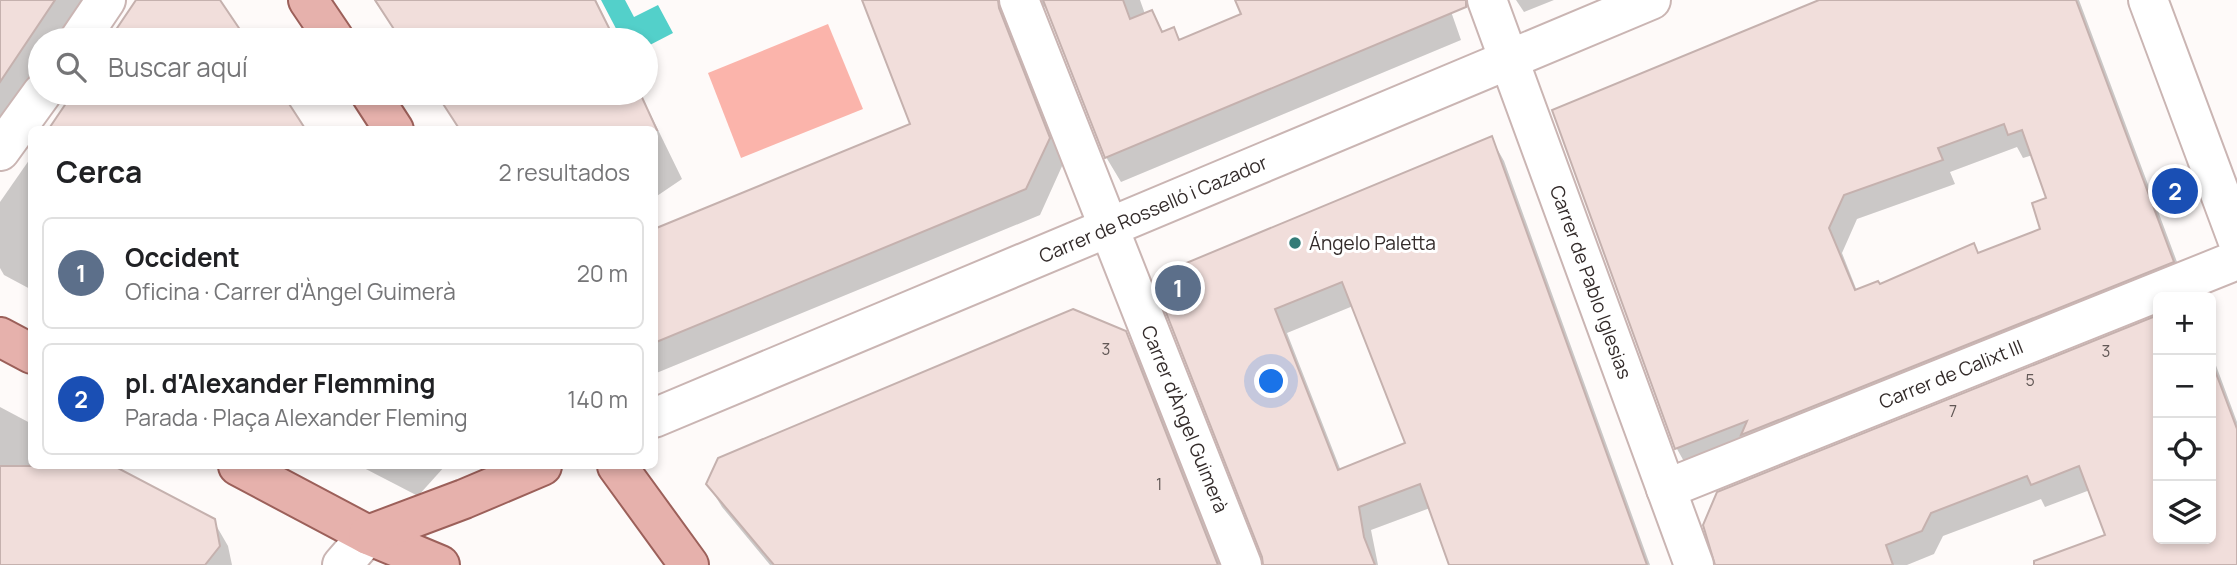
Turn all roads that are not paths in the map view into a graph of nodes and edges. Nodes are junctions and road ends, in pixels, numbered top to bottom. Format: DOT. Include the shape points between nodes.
graph roads {
  1 [pos="106,0"];
  2 [pos="308,0"];
  3 [pos="1019,0"];
  4 [pos="1487,0"];
  5 [pos="1651,0"];
  6 [pos="2147,0"];
  7 [pos="87,28"];
  8 [pos="327,28"];
  9 [pos="1509,60"];
  10 [pos="33,105"];
  11 [pos="378,105"];
  12 [pos="391,126"];
  13 [pos="0,152"];
  14 [pos="1109,227"];
  15 [pos="2237,239"];
  16 [pos="2237,260"];
  17 [pos="0,337"];
  18 [pos="28,352"];
  19 [pos="658,416"];
  20 [pos="244,469"];
  21 [pos="535,469"];
  22 [pos="619,469"];
  23 [pos="1666,489"];
  24 [pos="368,536"];
  25 [pos="342,565"];
  26 [pos="440,565"];
  27 [pos="689,565"];
  28 [pos="1242,565"];
  29 [pos="1694,565"];
  1 -- 7 [label="street"];
  2 -- 8 [label="main road"];
  3 -- 14 [label="street, Carrer d'Àngel Guimerà"];
  4 -- 9 [label="street, Carrer de Pablo Iglesias"];
  5 -- 9 [label="street, Carrer de Rosselló i Cazador"];
  6 -- 15 [label="street"];
  9 -- 14 [label="street, Carrer de Rosselló i Cazador"];
  9 -- 23 [label="street, Carrer de Pablo Iglesias"];
  10 -- 13 [label="street"];
  11 -- 12 [label="main road"];
  14 -- 19 [label="street, Carrer de Rosselló i Cazador"];
  14 -- 28 [label="street, Carrer d'Àngel Guimerà"];
  16 -- 23 [label="street, Carrer de Calixt III"];
  17 -- 18 [label="main road"];
  20 -- 24 [label="main road"];
  21 -- 24 [label="main road"];
  22 -- 27 [label="main road"];
  23 -- 29 [label="street, Carrer de Pablo Iglesias"];
  24 -- 25 [label="street"];
  24 -- 26 [label="main road"];
}
